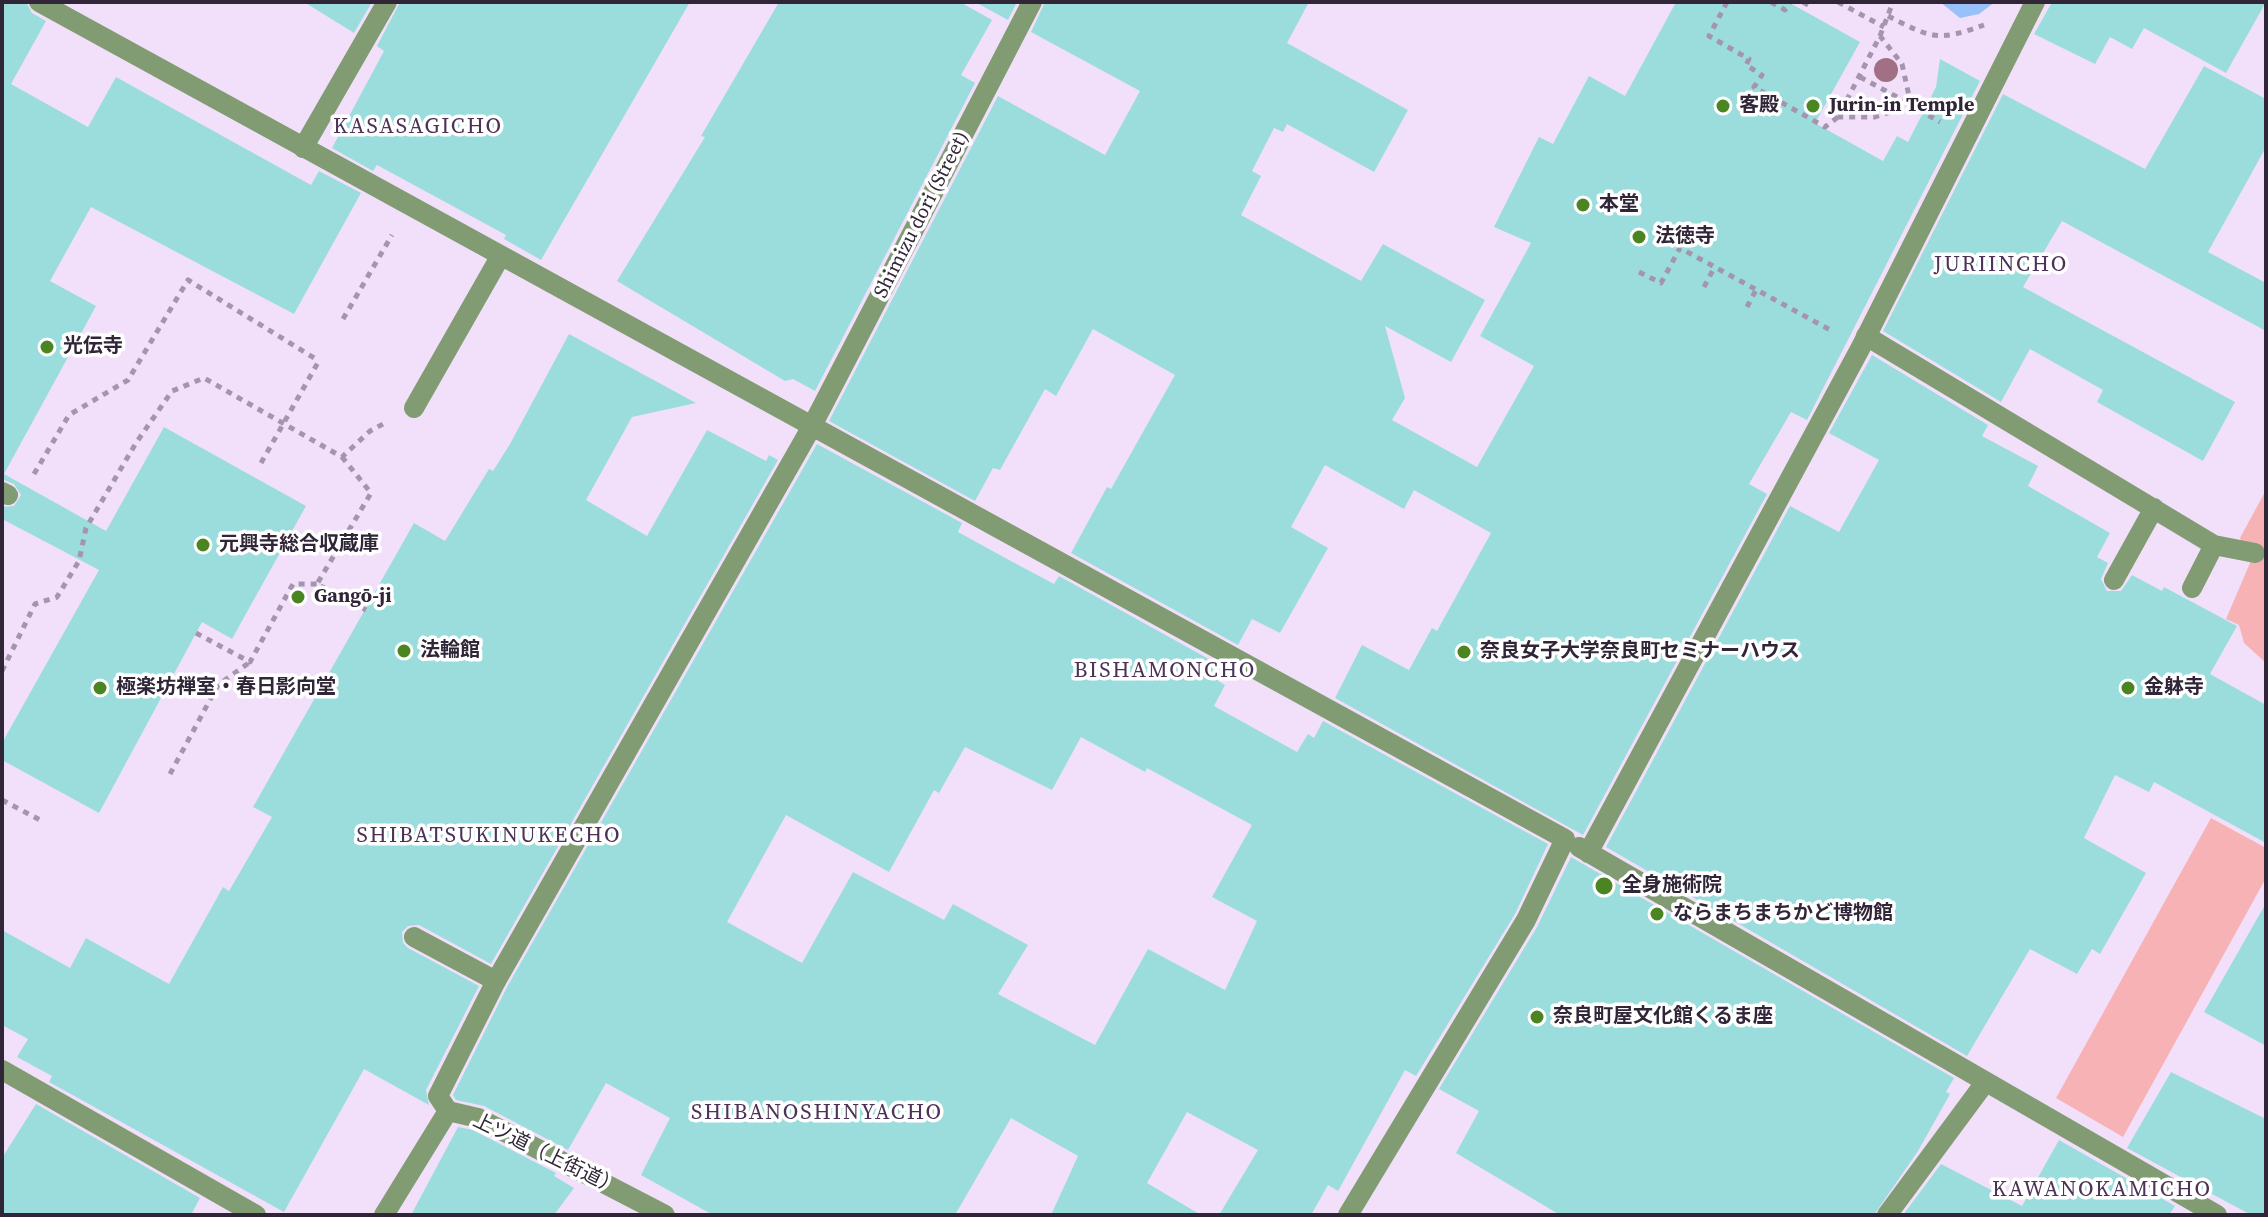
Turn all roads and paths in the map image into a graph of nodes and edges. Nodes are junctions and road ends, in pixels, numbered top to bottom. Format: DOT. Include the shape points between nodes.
graph roads {
  1 [pos="39,2"];
  2 [pos="387,2"];
  3 [pos="1032,2"];
  4 [pos="1727,2"];
  5 [pos="1771,2"];
  6 [pos="1790,2"];
  7 [pos="1803,2"];
  8 [pos="1812,2"];
  9 [pos="1838,2"];
  10 [pos="1893,2"];
  11 [pos="2035,2"];
  12 [pos="1888,16"];
  13 [pos="1995,20"];
  14 [pos="1884,27"];
  15 [pos="1880,36"];
  16 [pos="1860,77"];
  17 [pos="1911,105"];
  18 [pos="1838,117"];
  19 [pos="1940,122"];
  20 [pos="303,148"];
  21 [pos="408,206"];
  22 [pos="500,257"];
  23 [pos="1714,268"];
  24 [pos="1639,272"];
  25 [pos="1704,287"];
  26 [pos="1756,290"];
  27 [pos="1747,307"];
  28 [pos="343,319"];
  29 [pos="1863,342"];
  30 [pos="414,408"];
  31 [pos="284,423"];
  32 [pos="811,428"];
  33 [pos="342,457"];
  34 [pos="261,463"];
  35 [pos="5,494"];
  36 [pos="2154,508"];
  37 [pos="2214,545"];
  38 [pos="2255,553"];
  39 [pos="2114,580"];
  40 [pos="317,584"];
  41 [pos="2192,588"];
  42 [pos="366,610"];
  43 [pos="196,633"];
  44 [pos="250,662"];
  45 [pos="2,671"];
  46 [pos="170,774"];
  47 [pos="2,800"];
  48 [pos="42,821"];
  49 [pos="1565,839"];
  50 [pos="1588,853"];
  51 [pos="414,937"];
  52 [pos="496,981"];
  53 [pos="2,1070"];
  54 [pos="1984,1084"];
  55 [pos="448,1111"];
  56 [pos="256,1215"];
  57 [pos="384,1215"];
  58 [pos="665,1215"];
  59 [pos="1348,1215"];
  60 [pos="1887,1215"];
  61 [pos="2217,1215"];
  1 -- 20 [label="street"];
  2 -- 20 [label="street"];
  3 -- 32 [label="street, Shimizu dori (Street)"];
  4 -- 18 [label="path" via="1709,36 1749,59 1746,65 1762,75 1754,87 1825,127"];
  5 -- 6 [label="path" via="1785,10"];
  7 -- 8 [label="path"];
  9 -- 14 [label="path"];
  10 -- 12 [label="path"];
  11 -- 29 [label="street"];
  12 -- 13 [label="path" via="1927,37 1958,34"];
  12 -- 14 [label="path"];
  14 -- 15 [label="path"];
  15 -- 16 [label="path"];
  15 -- 17 [label="path" via="1902,64"];
  16 -- 17 [label="path"];
  16 -- 18 [label="path"];
  17 -- 18 [label="path" via="1875,117"];
  17 -- 19 [label="path"];
  20 -- 21 [label="street"];
  21 -- 22 [label="street"];
  21 -- 28 [label="path"];
  22 -- 30 [label="street"];
  22 -- 32 [label="street"];
  23 -- 24 [label="path" via="1680,248 1661,283"];
  23 -- 25 [label="path"];
  23 -- 26 [label="path"];
  26 -- 27 [label="path"];
  26 -- 29 [label="path"];
  29 -- 36 [label="street"];
  29 -- 50 [label="street"];
  30 -- 33 [label="path" via="370,431"];
  31 -- 33 [label="path"];
  31 -- 34 [label="path"];
  31 -- 35 [label="path" via="320,359 188,280 128,380 69,415 17,503"];
  31 -- 45 [label="path" via="204,378 172,391 86,528 79,561 65,585 57,597 35,604"];
  32 -- 49 [label="street"];
  32 -- 52 [label="street, Shimizu dori (Street)"];
  33 -- 40 [label="path" via="371,493"];
  36 -- 37 [label="street"];
  36 -- 39 [label="street"];
  37 -- 38 [label="street"];
  37 -- 41 [label="street"];
  40 -- 42 [label="path"];
  40 -- 44 [label="path" via="293,584"];
  43 -- 44 [label="path"];
  44 -- 46 [label="path" via="218,685"];
  47 -- 48 [label="path"];
  49 -- 50 [label="street"];
  49 -- 59 [label="street" via="1526,920"];
  50 -- 54 [label="street"];
  51 -- 52 [label="street"];
  52 -- 55 [label="street, Shimizu dori (Street)" via="438,1096"];
  53 -- 56 [label="street"];
  54 -- 60 [label="street"];
  54 -- 61 [label="street"];
  55 -- 57 [label="street, 上ツ道（上街道）"];
  55 -- 58 [label="street, 上ツ道（上街道）" via="478,1118"];
}
